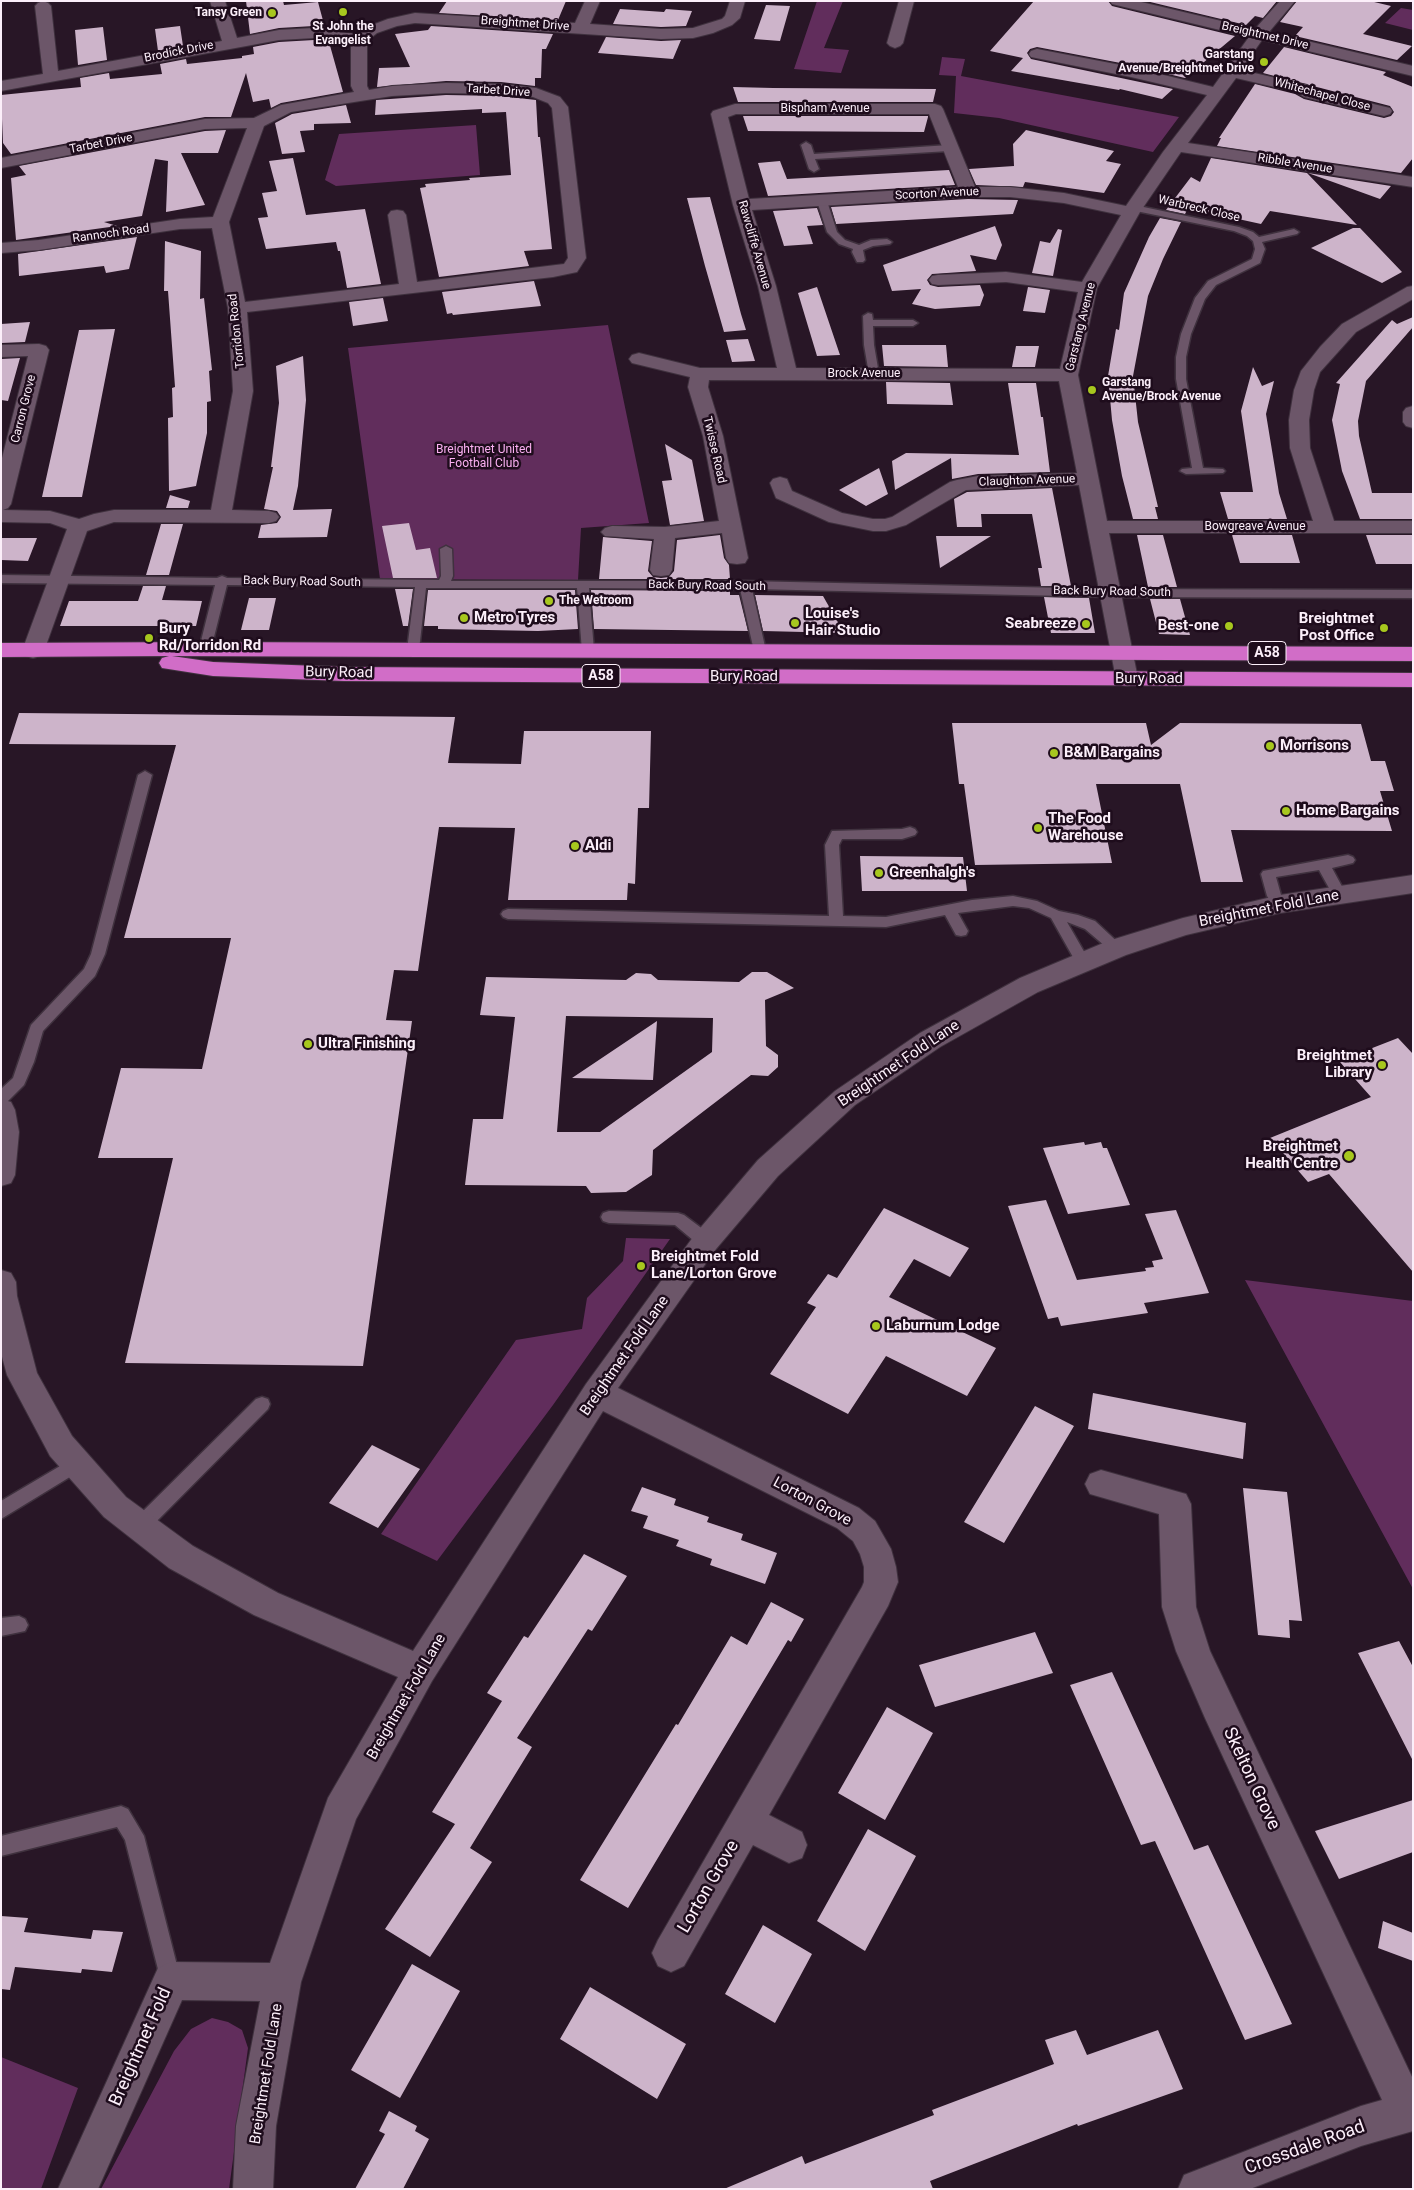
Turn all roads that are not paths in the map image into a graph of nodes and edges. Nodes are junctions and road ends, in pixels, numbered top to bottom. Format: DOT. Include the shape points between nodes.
graph roads {
  1 [pos="217,1"];
  2 [pos="425,1"];
  3 [pos="593,1"];
  4 [pos="738,1"];
  5 [pos="908,1"];
  6 [pos="1117,1"];
  7 [pos="1288,1"];
  8 [pos="59,4"];
  9 [pos="415,18"];
  10 [pos="582,28"];
  11 [pos="1258,35"];
  12 [pos="359,39"];
  13 [pos="231,43"];
  14 [pos="896,43"];
  15 [pos="1037,54"];
  16 [pos="1413,71"];
  17 [pos="1231,72"];
  18 [pos="51,76"];
  19 [pos="1,86"];
  20 [pos="1217,93"];
  21 [pos="363,95"];
  22 [pos="1384,110"];
  23 [pos="718,116"];
  24 [pos="257,123"];
  25 [pos="806,146"];
  26 [pos="1177,146"];
  27 [pos="949,148"];
  28 [pos="810,157"];
  29 [pos="1,163"];
  30 [pos="814,169"];
  31 [pos="1413,182"];
  32 [pos="968,192"];
  33 [pos="822,201"];
  34 [pos="742,205"];
  35 [pos="1132,210"];
  36 [pos="397,215"];
  37 [pos="220,222"];
  38 [pos="1294,232"];
  39 [pos="1257,240"];
  40 [pos="887,242"];
  41 [pos="1,248"];
  42 [pos="859,248"];
  43 [pos="860,260"];
  44 [pos="938,280"];
  45 [pos="408,288"];
  46 [pos="1088,288"];
  47 [pos="1413,292"];
  48 [pos="237,308"];
  49 [pos="913,323"];
  50 [pos="1,351"];
  51 [pos="639,359"];
  52 [pos="700,374"];
  53 [pos="788,374"];
  54 [pos="874,374"];
  55 [pos="1068,375"];
  56 [pos="1413,412"];
  57 [pos="1413,422"];
  58 [pos="1219,471"];
  59 [pos="1089,479"];
  60 [pos="775,490"];
  61 [pos="1,504"];
  62 [pos="221,515"];
  63 [pos="1,516"];
  64 [pos="269,517"];
  65 [pos="731,526"];
  66 [pos="78,527"];
  67 [pos="1097,527"];
  68 [pos="1326,527"];
  69 [pos="1413,528"];
  70 [pos="612,532"];
  71 [pos="665,533"];
  72 [pos="446,549"];
  73 [pos="737,558"];
  74 [pos="661,570"];
  75 [pos="1,579"];
  76 [pos="58,580"];
  77 [pos="222,580"];
  78 [pos="422,584"];
  79 [pos="443,584"];
  80 [pos="583,585"];
  81 [pos="745,585"];
  82 [pos="1110,592"];
  83 [pos="1413,594"];
  84 [pos="205,649"];
  85 [pos="1,650"];
  86 [pos="413,650"];
  87 [pos="33,651"];
  88 [pos="76,651"];
  89 [pos="588,651"];
  90 [pos="760,651"];
  91 [pos="1122,652"];
  92 [pos="1413,654"];
  93 [pos="1127,679"];
  94 [pos="1413,680"];
  95 [pos="145,775"];
  96 [pos="910,832"];
  97 [pos="1348,860"];
  98 [pos="1323,864"];
  99 [pos="1413,884"];
  100 [pos="1340,894"];
  101 [pos="1280,904"];
  102 [pos="949,910"];
  103 [pos="508,914"];
  104 [pos="1056,915"];
  105 [pos="836,920"];
  106 [pos="961,931"];
  107 [pos="1117,948"];
  108 [pos="1083,962"];
  109 [pos="1,1099"];
  110 [pos="1,1110"];
  111 [pos="1,1175"];
  112 [pos="608,1217"];
  113 [pos="706,1241"];
  114 [pos="1,1282"];
  115 [pos="597,1393"];
  116 [pos="262,1404"];
  117 [pos="76,1464"];
  118 [pos="1100,1484"];
  119 [pos="1,1511"];
  120 [pos="140,1526"];
  121 [pos="420,1670"];
  122 [pos="746,1822"];
  123 [pos="789,1845"];
  124 [pos="1,1846"];
  125 [pos="671,1953"];
  126 [pos="171,1981"];
  127 [pos="282,1982"];
  128 [pos="1410,2111"];
  129 [pos="1221,2184"];
  130 [pos="78,2189"];
  131 [pos="253,2189"];
  1 -- 13 [label="street"];
  2 -- 9 [label="street"];
  3 -- 10 [label="street"];
  4 -- 10 [label="street, Breightmet Drive" via="732,18 727,22 692,33"];
  5 -- 14 [label="street"];
  6 -- 11 [label="street, Breightmet Drive"];
  7 -- 11 [label="street, Garstang Avenue"];
  8 -- 18 [label="street" via="36,6"];
  9 -- 10 [label="street, Breightmet Drive"];
  9 -- 12 [label="street, Breightmet Drive" via="393,22"];
  11 -- 16 [label="street, Breightmet Drive"];
  11 -- 17 [label="street, Garstang Avenue"];
  12 -- 13 [label="street, Brodick Drive" via="335,34 298,33"];
  12 -- 21 [label="street" via="359,86"];
  13 -- 18 [label="street, Brodick Drive"];
  15 -- 20 [label="street"];
  17 -- 20 [label="street, Garstang Avenue"];
  17 -- 22 [label="street, Whitechapel Close"];
  18 -- 19 [label="street, Brodick Drive"];
  20 -- 26 [label="street, Garstang Avenue"];
  21 -- 24 [label="street, Tarbet Drive" via="287,108"];
  21 -- 45 [label="street, Tarbet Drive" via="422,89 501,89 536,93 554,100 560,107 577,258 571,268"];
  23 -- 27 [label="street, Bispham Avenue" via="723,111 735,109 935,109"];
  23 -- 34 [label="street, Rawcliffe Avenue"];
  24 -- 29 [label="street, Tarbet Drive" via="205,124"];
  24 -- 37 [label="street"];
  25 -- 28 [label="lane"];
  26 -- 31 [label="street, Ribble Avenue"];
  26 -- 35 [label="street, Garstang Avenue"];
  27 -- 28 [label="lane"];
  27 -- 32 [label="street"];
  28 -- 30 [label="lane"];
  32 -- 33 [label="street, Scorton Avenue"];
  32 -- 35 [label="street, Scorton Avenue" via="1010,192"];
  33 -- 34 [label="street, Scorton Avenue"];
  33 -- 42 [label="lane" via="832,232 842,242"];
  34 -- 53 [label="street, Rawcliffe Avenue" via="767,286"];
  35 -- 39 [label="lane, Warbreck Close" via="1236,229"];
  35 -- 46 [label="street, Garstang Avenue"];
  36 -- 45 [label="street"];
  37 -- 41 [label="street, Rannoch Road" via="180,224"];
  37 -- 48 [label="street, Torridon Road"];
  38 -- 39 [label="lane"];
  39 -- 58 [label="lane" via="1260,249 1257,261 1212,284 1200,298 1181,357 1192,471"];
  40 -- 42 [label="lane"];
  42 -- 43 [label="lane"];
  44 -- 46 [label="street" via="1011,277"];
  45 -- 48 [label="street, Tarbet Drive"];
  46 -- 55 [label="street, Garstang Avenue"];
  47 -- 68 [label="street" via="1349,328 1311,371 1299,420 1300,448"];
  48 -- 62 [label="street, Torridon Road" via="242,391"];
  49 -- 54 [label="lane" via="868,319"];
  50 -- 61 [label="street, Carron Grove" via="39,350"];
  51 -- 52 [label="street, Brock Avenue" via="658,370"];
  52 -- 53 [label="street, Brock Avenue"];
  52 -- 65 [label="street, Twisse Road" via="698,387 713,436"];
  53 -- 54 [label="street, Brock Avenue"];
  54 -- 55 [label="street, Brock Avenue"];
  55 -- 59 [label="street, Garstang Avenue"];
  56 -- 57 [label="street"];
  59 -- 60 [label="street, Claughton Avenue" via="978,482 957,486 899,521 890,533 873,525 836,518"];
  59 -- 67 [label="street, Garstang Avenue"];
  62 -- 64 [label="street"];
  62 -- 66 [label="street" via="114,516"];
  63 -- 66 [label="street" via="50,517"];
  65 -- 71 [label="street"];
  65 -- 73 [label="street, Twisse Road"];
  66 -- 76 [label="street"];
  67 -- 68 [label="street, Bowgreave Avenue"];
  67 -- 82 [label="street, Garstang Avenue"];
  68 -- 69 [label="street, Bowgreave Avenue"];
  70 -- 71 [label="street"];
  71 -- 74 [label="street"];
  72 -- 79 [label="lane" via="447,576"];
  75 -- 76 [label="lane, Back Bury Road South"];
  76 -- 77 [label="lane, Back Bury Road South"];
  76 -- 87 [label="street"];
  77 -- 78 [label="lane, Back Bury Road South"];
  77 -- 84 [label="lane"];
  78 -- 79 [label="lane, Back Bury Road South"];
  78 -- 86 [label="lane"];
  79 -- 80 [label="lane, Back Bury Road South"];
  80 -- 81 [label="lane, Back Bury Road South"];
  80 -- 89 [label="lane"];
  81 -- 82 [label="lane, Back Bury Road South"];
  81 -- 90 [label="lane"];
  82 -- 83 [label="lane, Back Bury Road South"];
  82 -- 91 [label="street, Garstang Avenue"];
  84 -- 86 [label="highway, Bury Road / A58"];
  84 -- 88 [label="highway, Bury Road / A58"];
  85 -- 87 [label="highway, Bury Road / A58"];
  86 -- 89 [label="highway, Bury Road / A58"];
  87 -- 88 [label="highway, Bury Road / A58"];
  88 -- 93 [label="highway, Bury Road / A58" via="213,669 344,674"];
  89 -- 90 [label="highway, Bury Road / A58"];
  90 -- 91 [label="highway, Bury Road / A58"];
  91 -- 92 [label="highway, Bury Road / A58"];
  91 -- 93 [label="street, Garstang Avenue"];
  93 -- 94 [label="highway, Bury Road / A58"];
  95 -- 109 [label="lane" via="98,954 90,972 36,1029 19,1081"];
  96 -- 105 [label="lane" via="837,834 832,845"];
  97 -- 98 [label="lane"];
  98 -- 100 [label="lane"];
  98 -- 101 [label="lane" via="1268,874 1274,896"];
  99 -- 100 [label="street, Breightmet Fold Lane"];
  100 -- 101 [label="street, Breightmet Fold Lane"];
  101 -- 107 [label="street, Breightmet Fold Lane" via="1182,927"];
  102 -- 104 [label="lane" via="994,901 1013,901 1032,904"];
  102 -- 105 [label="lane" via="886,922"];
  102 -- 106 [label="lane"];
  103 -- 105 [label="lane"];
  104 -- 107 [label="lane" via="1090,925"];
  104 -- 108 [label="lane"];
  107 -- 108 [label="street, Breightmet Fold Lane"];
  108 -- 113 [label="street, Breightmet Fold Lane" via="980,1010 845,1098 768,1168"];
  110 -- 111 [label="street" via="5,1132"];
  112 -- 113 [label="lane" via="678,1219"];
  113 -- 115 [label="street, Breightmet Fold Lane"];
  114 -- 117 [label="street" via="22,1375 61,1446"];
  115 -- 121 [label="street, Breightmet Fold Lane"];
  115 -- 122 [label="street, Lorton Grove" via="848,1518 864,1531 875,1549 881,1582 876,1595"];
  116 -- 120 [label="lane"];
  117 -- 119 [label="lane"];
  117 -- 120 [label="street" via="115,1507"];
  118 -- 128 [label="street, Skelton Grove" via="1175,1504 1179,1607 1193,1651 1216,1706"];
  120 -- 121 [label="street" via="181,1557 266,1604"];
  121 -- 127 [label="street, Breightmet Fold Lane" via="341,1811"];
  122 -- 123 [label="street"];
  122 -- 125 [label="street, Lorton Grove"];
  124 -- 126 [label="lane" via="121,1816 134,1836"];
  126 -- 127 [label="street, Breightmet Fold"];
  126 -- 130 [label="street, Breightmet Fold"];
  127 -- 131 [label="street, Breightmet Fold Lane" via="256,2126"];
  128 -- 129 [label="street, Crossdale Road" via="1361,2126"];
}
